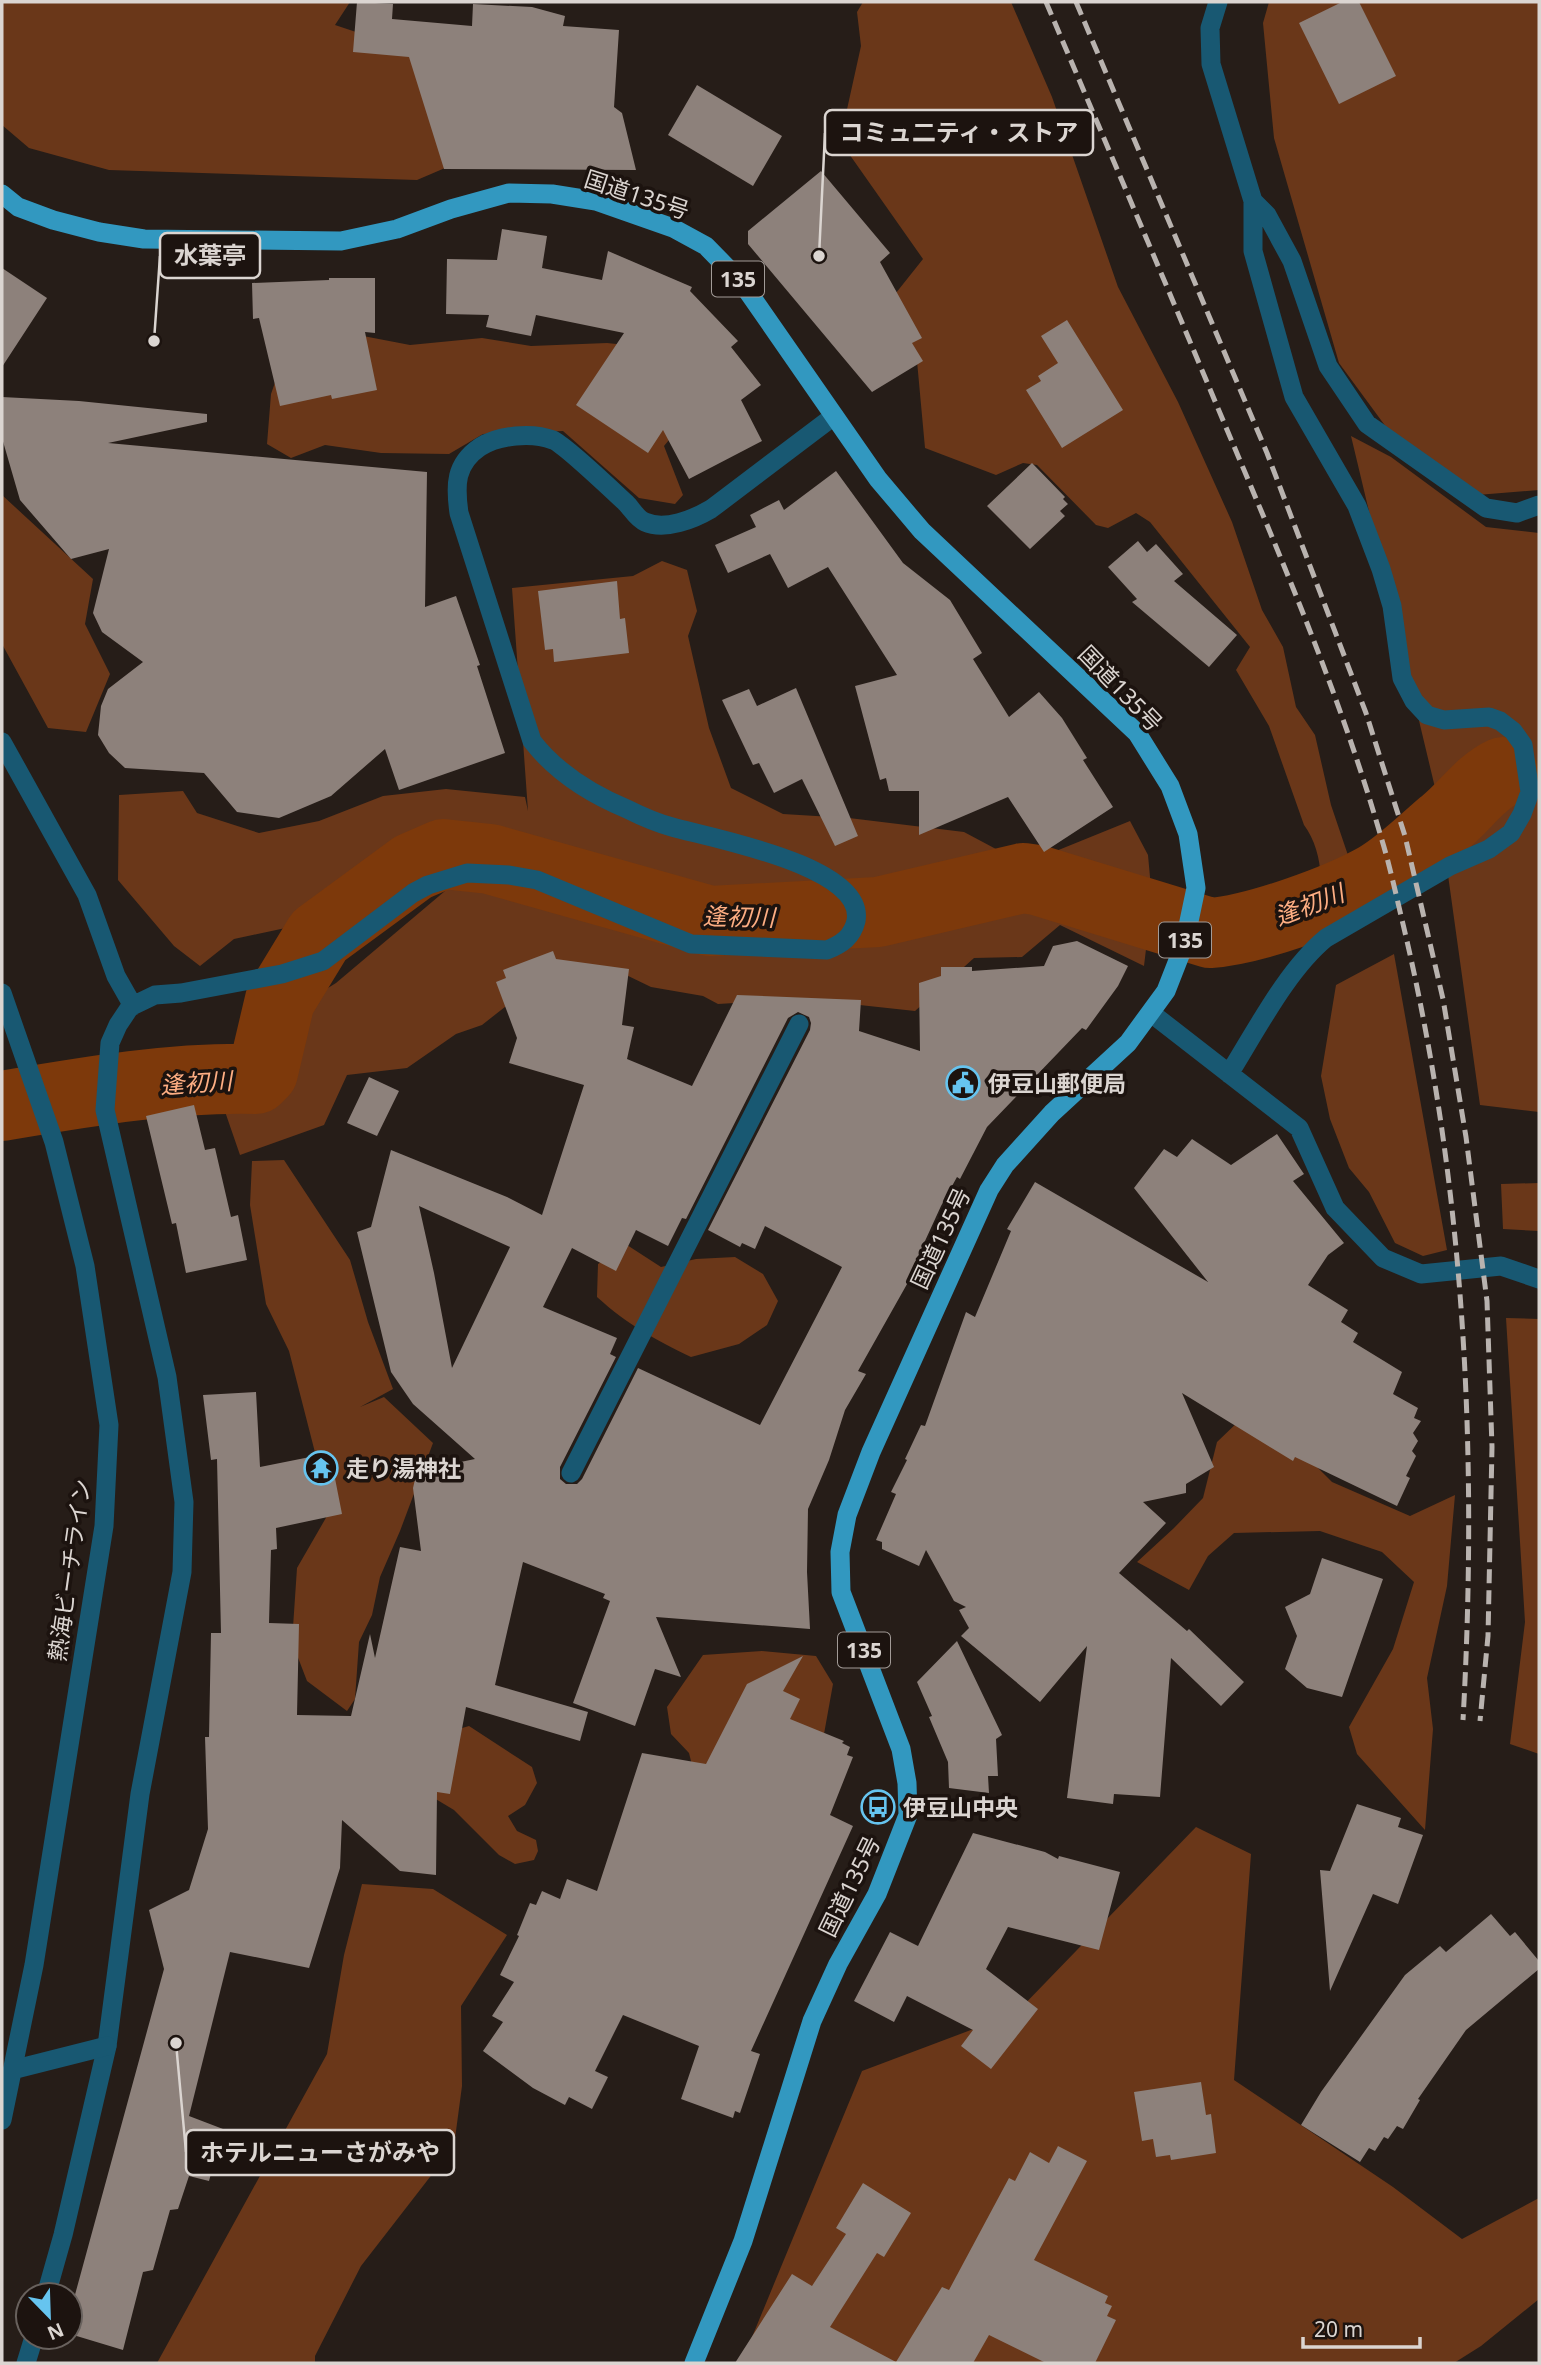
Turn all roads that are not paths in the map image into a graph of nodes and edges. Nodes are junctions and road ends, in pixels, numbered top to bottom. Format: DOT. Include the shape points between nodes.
graph roads {
  1 [pos="1218,2"];
  2 [pos="2,194"];
  3 [pos="1253,201"];
  4 [pos="834,416"];
  5 [pos="1539,505"];
  6 [pos="2,742"];
  7 [pos="2,993"];
  8 [pos="133,1006"];
  9 [pos="1151,1013"];
  10 [pos="799,1024"];
  11 [pos="1229,1074"];
  12 [pos="1539,1279"];
  13 [pos="571,1473"];
  14 [pos="107,2046"];
  15 [pos="12,2070"];
  16 [pos="2,2120"];
  17 [pos="50,2281"];
  18 [pos="694,2363"];
  1 -- 3 [label="street" via="1210,28 1211,64"];
  2 -- 4 [label="highway, 国道135号 / 135" via="52,220 99,232 144,239 289,241 341,241 397,229 509,193 596,201 673,228 706,246 742,283"];
  3 -- 5 [label="street" via="1267,215 1293,261 1328,366 1367,425 1486,508 1517,513"];
  3 -- 11 [label="street" via="1253,251 1294,397 1357,506 1392,606 1402,678 1427,715 1444,720 1489,717 1513,731 1523,746 1530,792 1511,833 1489,849 1450,866 1312,950"];
  4 -- 8 [label="street" via="692,520 657,525 643,522 555,441 534,436 503,438 474,451 460,467 455,489 532,741 546,759 593,793 624,808 668,826 771,853 835,882 852,898 857,914 851,934 842,944 827,950 691,944 537,880 467,873 413,893 323,961 282,974 155,995"];
  4 -- 9 [label="highway, 国道135号 / 135" via="922,531 1137,733 1170,786 1188,834 1196,888 1184,945 1166,991"];
  6 -- 8 [label="street" via="87,895 116,976"];
  7 -- 15 [label="street, 熱海ビーチライン" via="54,1142 85,1266 109,1425 104,1526 34,1965"];
  8 -- 14 [label="street" via="117,1025 110,1043 105,1110 167,1377 184,1502 182,1572 140,1794"];
  9 -- 11 [label="street"];
  9 -- 18 [label="highway, 国道135号 / 135" via="1128,1043 1052,1113 989,1190 898,1388 847,1515 840,1552 841,1592 901,1748 908,1815 877,1894 812,2021 743,2241"];
  10 -- 13 [label="street"];
  11 -- 12 [label="street" via="1298,1128 1335,1208 1383,1258 1422,1274 1501,1266"];
  14 -- 15 [label="street"];
  14 -- 17 [label="street"];
  15 -- 16 [label="street, 熱海ビーチライン"];
}
